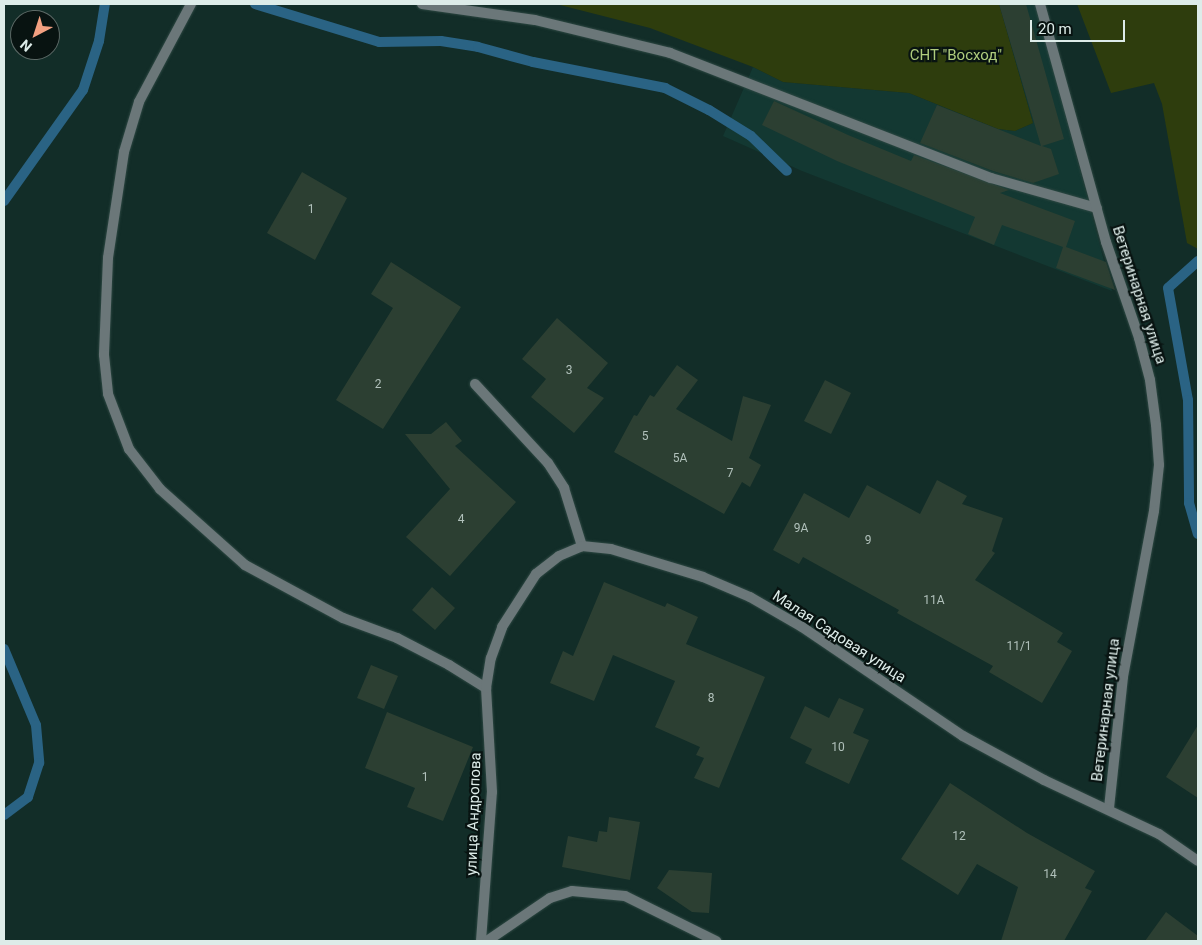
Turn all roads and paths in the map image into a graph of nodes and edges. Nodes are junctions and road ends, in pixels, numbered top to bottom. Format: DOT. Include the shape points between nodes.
graph roads {
  1 [pos="191,4"];
  2 [pos="422,4"];
  3 [pos="1040,4"];
  4 [pos="1097,208"];
  5 [pos="475,384"];
  6 [pos="582,546"];
  7 [pos="486,688"];
  8 [pos="1108,809"];
  9 [pos="1198,861"];
  10 [pos="481,941"];
  11 [pos="487,941"];
  12 [pos="716,941"];
  1 -- 7 [label="street" via="139,102 124,152 108,258 104,355 108,394 129,449 160,489 245,565 307,600 397,638"];
  2 -- 4 [label="street" via="535,20 670,53 991,178"];
  3 -- 4 [label="street, Ветеринарная улица"];
  4 -- 8 [label="street, Ветеринарная улица" via="1150,380 1159,465 1154,511 1123,676"];
  5 -- 6 [label="street" via="548,463 564,488"];
  6 -- 7 [label="street, Малая Садовая улица" via="559,556 536,574 518,599 494,650"];
  6 -- 8 [label="street, Малая Садовая улица" via="611,548 703,577 750,597 802,627 963,736 1044,780"];
  7 -- 10 [label="street, улица Андропова" via="492,792"];
  8 -- 9 [label="street, Малая Садовая улица" via="1159,834"];
  11 -- 12 [label="street" via="550,898 580,891 625,896"];
}
